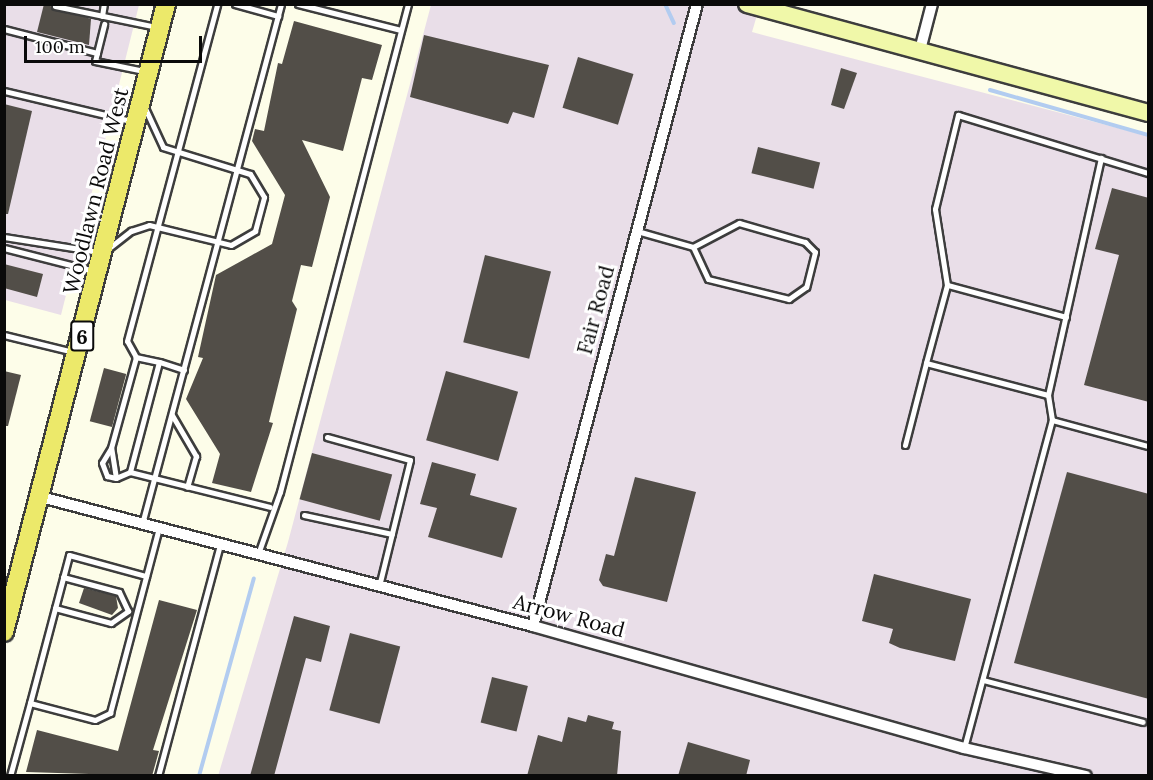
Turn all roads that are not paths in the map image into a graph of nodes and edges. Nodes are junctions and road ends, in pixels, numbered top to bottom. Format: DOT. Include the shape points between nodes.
graph roads {
  1 [pos="104,4"];
  2 [pos="166,4"];
  3 [pos="217,4"];
  4 [pos="235,4"];
  5 [pos="281,4"];
  6 [pos="298,4"];
  7 [pos="408,4"];
  8 [pos="697,4"];
  9 [pos="747,4"];
  10 [pos="932,4"];
  11 [pos="55,6"];
  12 [pos="102,16"];
  13 [pos="278,16"];
  14 [pos="104,24"];
  15 [pos="160,28"];
  16 [pos="4,29"];
  17 [pos="401,30"];
  18 [pos="920,50"];
  19 [pos="97,53"];
  20 [pos="149,72"];
  21 [pos="4,91"];
  22 [pos="142,101"];
  23 [pos="1149,113"];
  24 [pos="137,122"];
  25 [pos="177,154"];
  26 [pos="1101,158"];
  27 [pos="237,171"];
  28 [pos="1149,173"];
  29 [pos="158,226"];
  30 [pos="637,231"];
  31 [pos="4,237"];
  32 [pos="218,242"];
  33 [pos="693,247"];
  34 [pos="4,248"];
  35 [pos="103,254"];
  36 [pos="99,272"];
  37 [pos="947,285"];
  38 [pos="1066,317"];
  39 [pos="4,335"];
  40 [pos="78,353"];
  41 [pos="136,357"];
  42 [pos="159,362"];
  43 [pos="926,363"];
  44 [pos="183,370"];
  45 [pos="1048,395"];
  46 [pos="172,414"];
  47 [pos="1052,420"];
  48 [pos="327,437"];
  49 [pos="905,445"];
  50 [pos="1149,446"];
  51 [pos="111,448"];
  52 [pos="130,472"];
  53 [pos="116,478"];
  54 [pos="154,479"];
  55 [pos="187,487"];
  56 [pos="41,497"];
  57 [pos="270,507"];
  58 [pos="304,515"];
  59 [pos="142,524"];
  60 [pos="159,528"];
  61 [pos="392,534"];
  62 [pos="220,544"];
  63 [pos="258,554"];
  64 [pos="146,576"];
  65 [pos="63,577"];
  66 [pos="379,586"];
  67 [pos="55,608"];
  68 [pos="533,626"];
  69 [pos="4,632"];
  70 [pos="983,680"];
  71 [pos="30,703"];
  72 [pos="1143,722"];
  73 [pos="964,748"];
  74 [pos="10,776"];
  75 [pos="158,776"];
  76 [pos="1086,776"];
  1 -- 12 [label="lane"];
  2 -- 15 [label="main road, Woodlawn Road West / 6"];
  3 -- 25 [label="lane"];
  4 -- 13 [label="lane"];
  5 -- 13 [label="lane"];
  6 -- 17 [label="lane"];
  7 -- 17 [label="lane"];
  8 -- 30 [label="street, Fair Road"];
  9 -- 18 [label="main road"];
  10 -- 18 [label="street"];
  11 -- 12 [label="lane"];
  12 -- 15 [label="lane"];
  13 -- 27 [label="lane"];
  14 -- 19 [label="lane"];
  15 -- 20 [label="main road, Woodlawn Road West / 6"];
  16 -- 19 [label="lane"];
  17 -- 57 [label="lane" via="280,492"];
  18 -- 23 [label="main road"];
  19 -- 20 [label="lane" via="95,61"];
  20 -- 22 [label="main road, Woodlawn Road West / 6"];
  21 -- 24 [label="lane"];
  22 -- 24 [label="main road, Woodlawn Road West / 6"];
  22 -- 25 [label="lane" via="163,147"];
  24 -- 35 [label="main road, Woodlawn Road West / 6"];
  25 -- 27 [label="lane"];
  25 -- 29 [label="lane"];
  26 -- 28 [label="lane"];
  26 -- 37 [label="lane" via="958,115 935,209"];
  26 -- 38 [label="lane"];
  27 -- 32 [label="lane"];
  27 -- 32 [label="lane" via="250,174 264,197 255,231 231,245"];
  29 -- 32 [label="lane"];
  29 -- 35 [label="lane" via="130,231"];
  29 -- 41 [label="lane" via="128,341"];
  30 -- 33 [label="lane"];
  30 -- 68 [label="street, Fair Road"];
  31 -- 35 [label="lane"];
  32 -- 44 [label="lane"];
  33 -- 33 [label="lane" via="739,223 805,242 815,252 806,287 789,299 708,279"];
  34 -- 36 [label="lane"];
  35 -- 36 [label="main road, Woodlawn Road West / 6"];
  36 -- 40 [label="main road, Woodlawn Road West / 6"];
  37 -- 38 [label="lane"];
  37 -- 43 [label="lane"];
  38 -- 45 [label="lane"];
  39 -- 40 [label="lane"];
  40 -- 56 [label="main road, Woodlawn Road West / 6"];
  41 -- 42 [label="lane"];
  41 -- 51 [label="lane"];
  42 -- 44 [label="lane"];
  42 -- 52 [label="lane"];
  43 -- 45 [label="lane"];
  43 -- 49 [label="lane"];
  44 -- 46 [label="lane"];
  45 -- 47 [label="lane"];
  46 -- 54 [label="lane"];
  46 -- 55 [label="lane" via="196,456"];
  47 -- 50 [label="lane"];
  47 -- 70 [label="lane"];
  48 -- 61 [label="lane" via="410,460"];
  51 -- 53 [label="lane"];
  51 -- 53 [label="lane" via="102,463 107,476"];
  52 -- 53 [label="lane"];
  52 -- 54 [label="lane"];
  54 -- 55 [label="lane"];
  54 -- 59 [label="lane"];
  55 -- 57 [label="lane"];
  56 -- 59 [label="street, Arrow Road"];
  56 -- 69 [label="main road, Woodlawn Road West / 6"];
  57 -- 63 [label="lane"];
  58 -- 61 [label="lane"];
  59 -- 60 [label="street, Arrow Road"];
  60 -- 62 [label="street, Arrow Road"];
  60 -- 64 [label="lane"];
  61 -- 66 [label="lane"];
  62 -- 63 [label="street, Arrow Road"];
  62 -- 75 [label="lane"];
  63 -- 66 [label="street, Arrow Road"];
  64 -- 65 [label="lane" via="69,555"];
  64 -- 71 [label="lane" via="104,720"];
  65 -- 67 [label="lane"];
  65 -- 67 [label="lane" via="119,592 128,611 111,623"];
  66 -- 68 [label="street, Arrow Road"];
  67 -- 71 [label="lane"];
  68 -- 73 [label="street, Arrow Road"];
  70 -- 72 [label="lane"];
  70 -- 73 [label="lane"];
  71 -- 74 [label="lane"];
  73 -- 76 [label="street, Arrow Road"];
}
